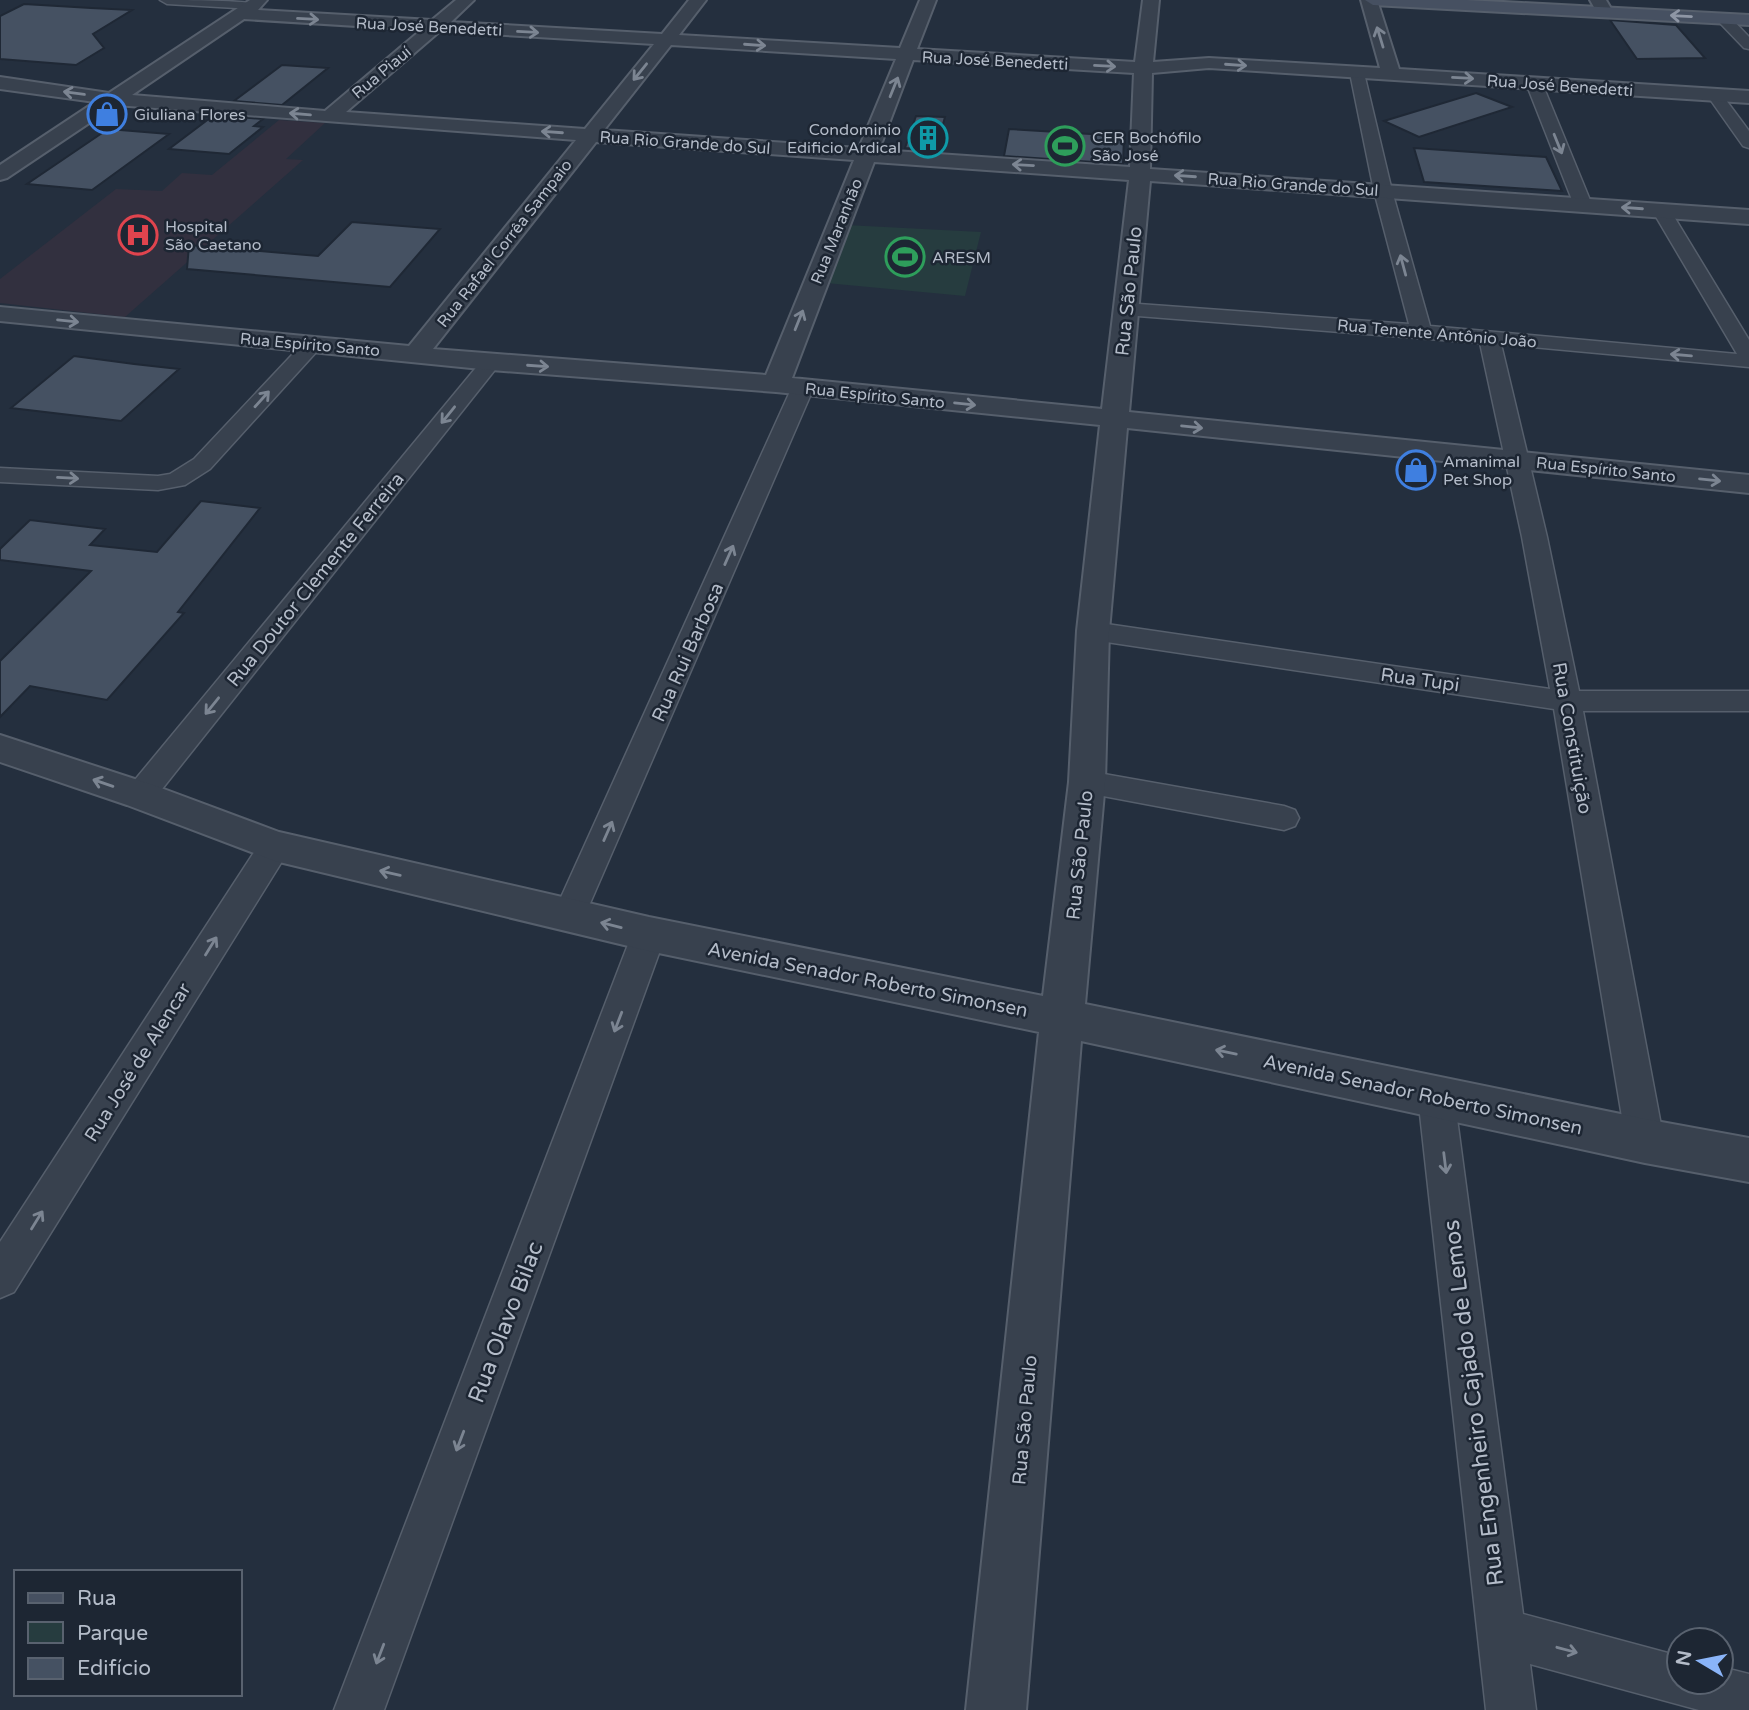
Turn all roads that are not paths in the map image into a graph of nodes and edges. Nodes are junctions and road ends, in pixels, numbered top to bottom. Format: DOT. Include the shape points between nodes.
graph roads {
  1 [pos="167,0"];
  2 [pos="466,0"];
  3 [pos="698,0"];
  4 [pos="928,0"];
  5 [pos="1151,0"];
  6 [pos="1371,0"];
  7 [pos="1601,6"];
  8 [pos="252,7"];
  9 [pos="1724,19"];
  10 [pos="1749,20"];
  11 [pos="436,26"];
  12 [pos="666,40"];
  13 [pos="1749,45"];
  14 [pos="1146,46"];
  15 [pos="906,55"];
  16 [pos="1194,63"];
  17 [pos="1143,68"];
  18 [pos="1357,73"];
  19 [pos="1391,74"];
  20 [pos="1534,82"];
  21 [pos="0,83"];
  22 [pos="1715,95"];
  23 [pos="1749,97"];
  24 [pos="113,99"];
  25 [pos="328,117"];
  26 [pos="589,135"];
  27 [pos="1749,143"];
  28 [pos="866,155"];
  29 [pos="1140,172"];
  30 [pos="0,174"];
  31 [pos="1383,191"];
  32 [pos="1583,205"];
  33 [pos="1661,210"];
  34 [pos="1749,217"];
  35 [pos="1125,309"];
  36 [pos="0,314"];
  37 [pos="1421,331"];
  38 [pos="1489,337"];
  39 [pos="312,345"];
  40 [pos="416,354"];
  41 [pos="1749,359"];
  42 [pos="491,362"];
  43 [pos="776,384"];
  44 [pos="803,387"];
  45 [pos="1115,419"];
  46 [pos="1519,460"];
  47 [pos="0,475"];
  48 [pos="1749,484"];
  49 [pos="1093,631"];
  50 [pos="1567,701"];
  51 [pos="1749,701"];
  52 [pos="5,756"];
  53 [pos="1087,782"];
  54 [pos="140,796"];
  55 [pos="1284,818"];
  56 [pos="275,846"];
  57 [pos="569,915"];
  58 [pos="649,934"];
  59 [pos="1062,1018"];
  60 [pos="1436,1096"];
  61 [pos="1645,1142"];
  62 [pos="1749,1160"];
  63 [pos="0,1278"];
  64 [pos="1501,1632"];
  65 [pos="1665,1676"];
  66 [pos="359,1710"];
  67 [pos="996,1710"];
  68 [pos="1511,1710"];
  1 -- 8 [label="street"];
  2 -- 11 [label="street, Rua Piauí"];
  3 -- 12 [label="street, Rua Rafael Corrêa Sampaio"];
  4 -- 15 [label="street, Rua Maranhão"];
  5 -- 14 [label="street, Rua São Paulo"];
  6 -- 7 [label="main road"];
  19 -- 6 [label="street, one-way"];
  9 -- 7 [label="main road, one-way"];
  8 -- 11 [label="street, Rua José Benedetti, one-way"];
  8 -- 24 [label="street"];
  9 -- 10 [label="main road"];
  9 -- 13 [label="street"];
  11 -- 12 [label="street, Rua José Benedetti, one-way"];
  11 -- 25 [label="street, Rua Piauí"];
  12 -- 15 [label="street, Rua José Benedetti, one-way"];
  12 -- 26 [label="street, Rua Rafael Corrêa Sampaio, one-way"];
  14 -- 16 [label="street" via="1165,57"];
  14 -- 17 [label="street, Rua São Paulo"];
  15 -- 17 [label="street, Rua José Benedetti, one-way"];
  28 -- 15 [label="street, Rua Maranhão, one-way"];
  16 -- 17 [label="street, Rua José Benedetti"];
  16 -- 18 [label="street, Rua José Benedetti, one-way"];
  17 -- 29 [label="street, Rua São Paulo"];
  18 -- 19 [label="street, Rua José Benedetti"];
  18 -- 31 [label="street"];
  19 -- 20 [label="street, Rua José Benedetti, one-way"];
  20 -- 22 [label="street, Rua José Benedetti"];
  20 -- 32 [label="street, one-way"];
  24 -- 21 [label="street, Rua Rio Grande do Sul, one-way"];
  22 -- 23 [label="street, Rua José Benedetti"];
  22 -- 27 [label="street"];
  25 -- 24 [label="street, Rua Rio Grande do Sul, one-way"];
  24 -- 30 [label="street"];
  26 -- 25 [label="street, Rua Rio Grande do Sul, one-way"];
  26 -- 28 [label="street, Rua Rio Grande do Sul"];
  26 -- 40 [label="street, Rua Rafael Corrêa Sampaio"];
  29 -- 28 [label="street, Rua Rio Grande do Sul, one-way"];
  43 -- 28 [label="street, Rua Maranhão, one-way"];
  31 -- 29 [label="street, Rua Rio Grande do Sul, one-way"];
  29 -- 35 [label="street, Rua São Paulo"];
  31 -- 32 [label="street, Rua Rio Grande do Sul"];
  37 -- 31 [label="street, one-way"];
  33 -- 32 [label="street, Rua Rio Grande do Sul, one-way"];
  33 -- 34 [label="street, Rua Rio Grande do Sul"];
  33 -- 41 [label="street"];
  35 -- 37 [label="street, Rua Tenente Antônio João"];
  35 -- 45 [label="street, Rua São Paulo"];
  36 -- 39 [label="street, Rua Espírito Santo, one-way"];
  37 -- 38 [label="street, Rua Tenente Antônio João"];
  41 -- 38 [label="street, Rua Tenente Antônio João, one-way"];
  38 -- 46 [label="street, Rua Constituição"];
  39 -- 40 [label="street, Rua Espírito Santo"];
  47 -- 39 [label="street, one-way" via="158,484 177,480 202,464"];
  40 -- 42 [label="street, Rua Espírito Santo"];
  42 -- 43 [label="street, Rua Espírito Santo, one-way"];
  42 -- 54 [label="street, Rua Doutor Clemente Ferreira, one-way"];
  43 -- 44 [label="street, Rua Espírito Santo"];
  44 -- 45 [label="street, Rua Espírito Santo, one-way"];
  57 -- 44 [label="street, Rua Rui Barbosa, one-way"];
  45 -- 46 [label="street, Rua Espírito Santo, one-way"];
  45 -- 49 [label="street, Rua São Paulo"];
  46 -- 48 [label="street, Rua Espírito Santo, one-way"];
  46 -- 50 [label="street, Rua Constituição"];
  49 -- 50 [label="street, Rua Tupi"];
  49 -- 53 [label="street, Rua São Paulo"];
  50 -- 51 [label="street, Rua Tupi"];
  50 -- 61 [label="street, Rua Constituição"];
  54 -- 52 [label="street, Avenida Senador Roberto Simonsen, one-way"];
  53 -- 55 [label="street"];
  53 -- 59 [label="street, Rua São Paulo"];
  54 -- 56 [label="street, Avenida Senador Roberto Simonsen"];
  57 -- 56 [label="street, Avenida Senador Roberto Simonsen, one-way"];
  63 -- 56 [label="street, Rua José de Alencar, one-way"];
  58 -- 57 [label="street, Avenida Senador Roberto Simonsen, one-way"];
  58 -- 59 [label="street, Avenida Senador Roberto Simonsen"];
  58 -- 66 [label="street, Rua Olavo Bilac, one-way"];
  60 -- 59 [label="street, Avenida Senador Roberto Simonsen, one-way"];
  59 -- 67 [label="street, Rua São Paulo"];
  60 -- 61 [label="street, Avenida Senador Roberto Simonsen"];
  60 -- 64 [label="street, Rua Engenheiro Cajado de Lemos, one-way"];
  61 -- 62 [label="street, Avenida Senador Roberto Simonsen"];
  64 -- 65 [label="street, one-way"];
  64 -- 68 [label="street, Rua Engenheiro Cajado de Lemos"];
}
